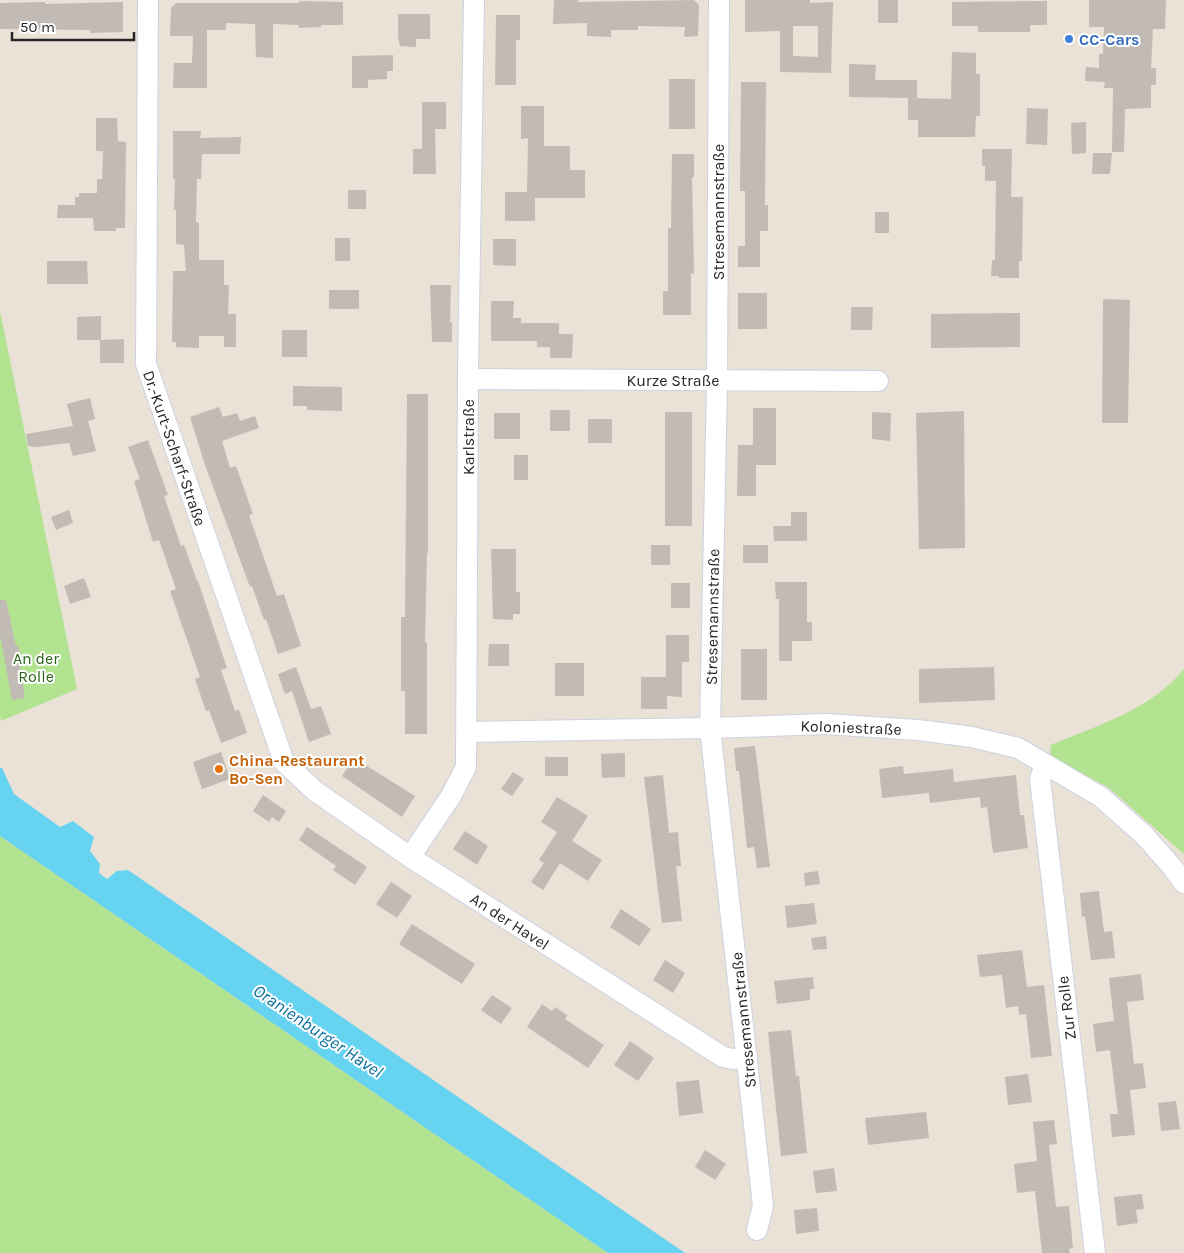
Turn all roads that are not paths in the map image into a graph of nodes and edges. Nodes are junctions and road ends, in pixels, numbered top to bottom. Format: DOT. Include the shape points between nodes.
graph roads {
  1 [pos="148,0"];
  2 [pos="474,0"];
  3 [pos="719,0"];
  4 [pos="468,379"];
  5 [pos="716,381"];
  6 [pos="878,381"];
  7 [pos="710,728"];
  8 [pos="467,732"];
  9 [pos="284,762"];
  10 [pos="1045,764"];
  11 [pos="410,857"];
  12 [pos="1184,883"];
  13 [pos="747,1058"];
  14 [pos="757,1230"];
  15 [pos="1095,1253"];
  1 -- 9 [label="street, Dr.-Kurt-Scharf-Straße" via="146,364"];
  2 -- 4 [label="street, Karlstraße"];
  3 -- 5 [label="street, Stresemannstraße"];
  4 -- 5 [label="street, Kurze Straße"];
  4 -- 8 [label="street, Karlstraße"];
  5 -- 6 [label="street, Kurze Straße"];
  5 -- 7 [label="street, Stresemannstraße"];
  7 -- 8 [label="street, Koloniestraße"];
  7 -- 10 [label="street, Koloniestraße" via="826,724 918,730 972,737 1018,748"];
  7 -- 13 [label="street, Stresemannstraße"];
  8 -- 11 [label="street, Karlstraße" via="466,767 451,796"];
  9 -- 11 [label="street, An der Havel" via="315,791"];
  10 -- 12 [label="street, Koloniestraße" via="1101,797 1144,836"];
  10 -- 15 [label="street, Zur Rolle" via="1040,779"];
  11 -- 13 [label="street, An der Havel" via="723,1057 733,1060"];
  13 -- 14 [label="street, Stresemannstraße" via="763,1206"];
}
